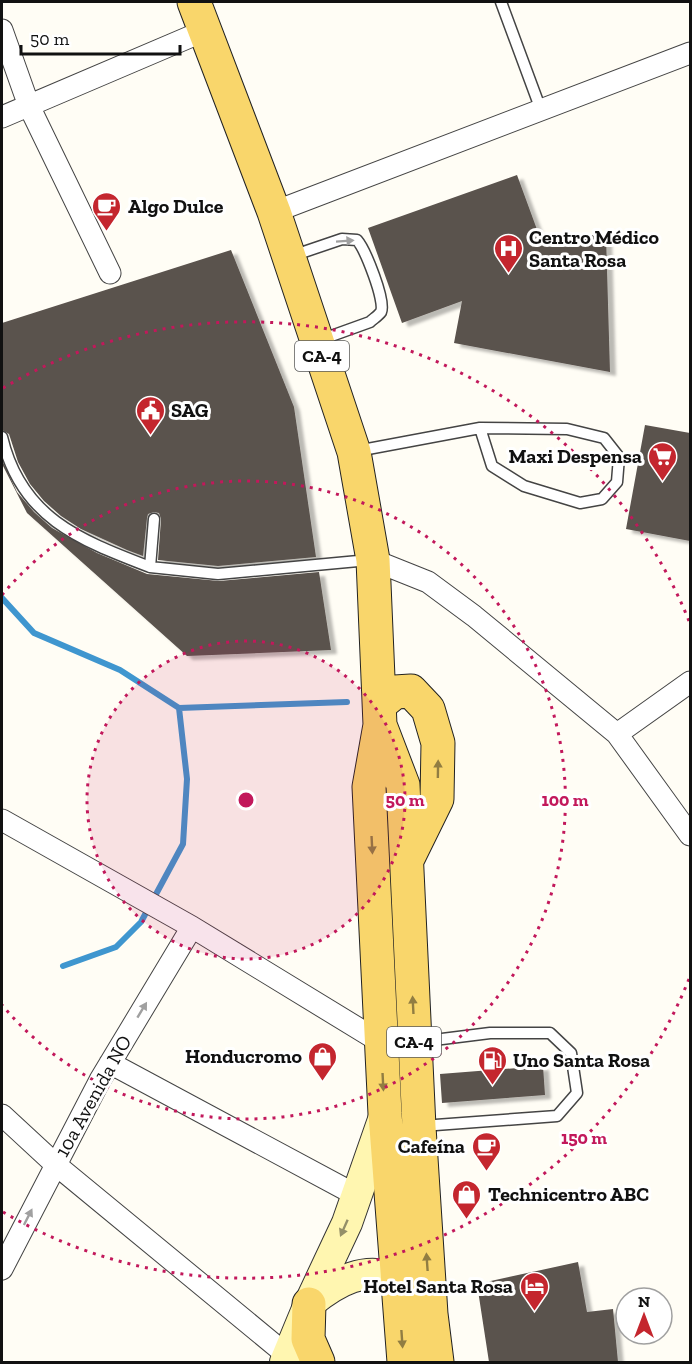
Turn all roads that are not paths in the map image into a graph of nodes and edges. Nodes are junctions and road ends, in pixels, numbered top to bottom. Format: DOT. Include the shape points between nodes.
graph roads {
  1 [pos="501,2"];
  2 [pos="200,16"];
  3 [pos="2,30"];
  4 [pos="690,53"];
  5 [pos="29,106"];
  6 [pos="541,110"];
  7 [pos="2,117"];
  8 [pos="274,212"];
  9 [pos="289,257"];
  10 [pos="110,273"];
  11 [pos="317,341"];
  12 [pos="480,428"];
  13 [pos="2,437"];
  14 [pos="354,452"];
  15 [pos="154,519"];
  16 [pos="373,560"];
  17 [pos="150,567"];
  18 [pos="690,682"];
  19 [pos="380,715"];
  20 [pos="617,734"];
  21 [pos="2,820"];
  22 [pos="690,835"];
  23 [pos="406,862"];
  24 [pos="192,927"];
  25 [pos="414,1042"];
  26 [pos="382,1043"];
  27 [pos="110,1063"];
  28 [pos="385,1114"];
  29 [pos="2,1115"];
  30 [pos="419,1126"];
  31 [pos="55,1164"];
  32 [pos="356,1195"];
  33 [pos="2,1269"];
  34 [pos="398,1280"];
  35 [pos="309,1304"];
  36 [pos="431,1314"];
  37 [pos="297,1360"];
  38 [pos="432,1360"];
  39 [pos="404,1362"];
  1 -- 6 [label="lane"];
  2 -- 5 [label="street"];
  2 -- 8 [label="main road, CA-4"];
  3 -- 5 [label="street"];
  4 -- 6 [label="street"];
  5 -- 7 [label="street"];
  5 -- 10 [label="street"];
  6 -- 8 [label="street"];
  8 -- 9 [label="main road, CA-4"];
  9 -- 11 [label="main road, CA-4"];
  9 -- 11 [label="lane, one-way" via="342,239 357,240 374,279 381,312 370,322"];
  11 -- 14 [label="main road, CA-4"];
  12 -- 12 [label="lane" via="567,429 604,438 619,457 617,482 602,499 580,503 524,486 492,466"];
  12 -- 14 [label="lane"];
  13 -- 17 [label="lane" via="6,456 32,502 57,524"];
  14 -- 16 [label="main road, CA-4"];
  15 -- 17 [label="lane"];
  16 -- 17 [label="lane" via="218,574"];
  16 -- 19 [label="main road, CA-4"];
  16 -- 20 [label="street" via="428,582"];
  18 -- 20 [label="street"];
  19 -- 23 [label="main road, CA-4" via="403,785"];
  23 -- 19 [label="main road, one-way" via="437,799 438,743 428,709 411,691 395,692"];
  19 -- 26 [label="main road, CA-4, one-way" via="369,787"];
  20 -- 22 [label="street"];
  21 -- 24 [label="street"];
  25 -- 23 [label="main road, CA-4, one-way"];
  24 -- 26 [label="street"];
  27 -- 24 [label="street, 10a Avenida NO, one-way"];
  25 -- 30 [label="main road, CA-4"];
  25 -- 30 [label="lane" via="490,1033 550,1033 571,1053 577,1093 557,1116"];
  26 -- 28 [label="main road, CA-4, one-way"];
  27 -- 31 [label="street, 10a Avenida NO"];
  27 -- 32 [label="street"];
  28 -- 32 [label="street"];
  28 -- 34 [label="main road, CA-4"];
  29 -- 31 [label="street"];
  36 -- 30 [label="main road, CA-4, one-way"];
  33 -- 31 [label="street, 10a Avenida NO, one-way"];
  31 -- 37 [label="street"];
  32 -- 35 [label="street, one-way"];
  34 -- 35 [label="street" via="373,1274 345,1278"];
  34 -- 36 [label="street" via="417,1295"];
  34 -- 39 [label="main road, CA-4, one-way"];
  35 -- 37 [label="main road" via="308,1339"];
  36 -- 38 [label="main road, CA-4"];
}
